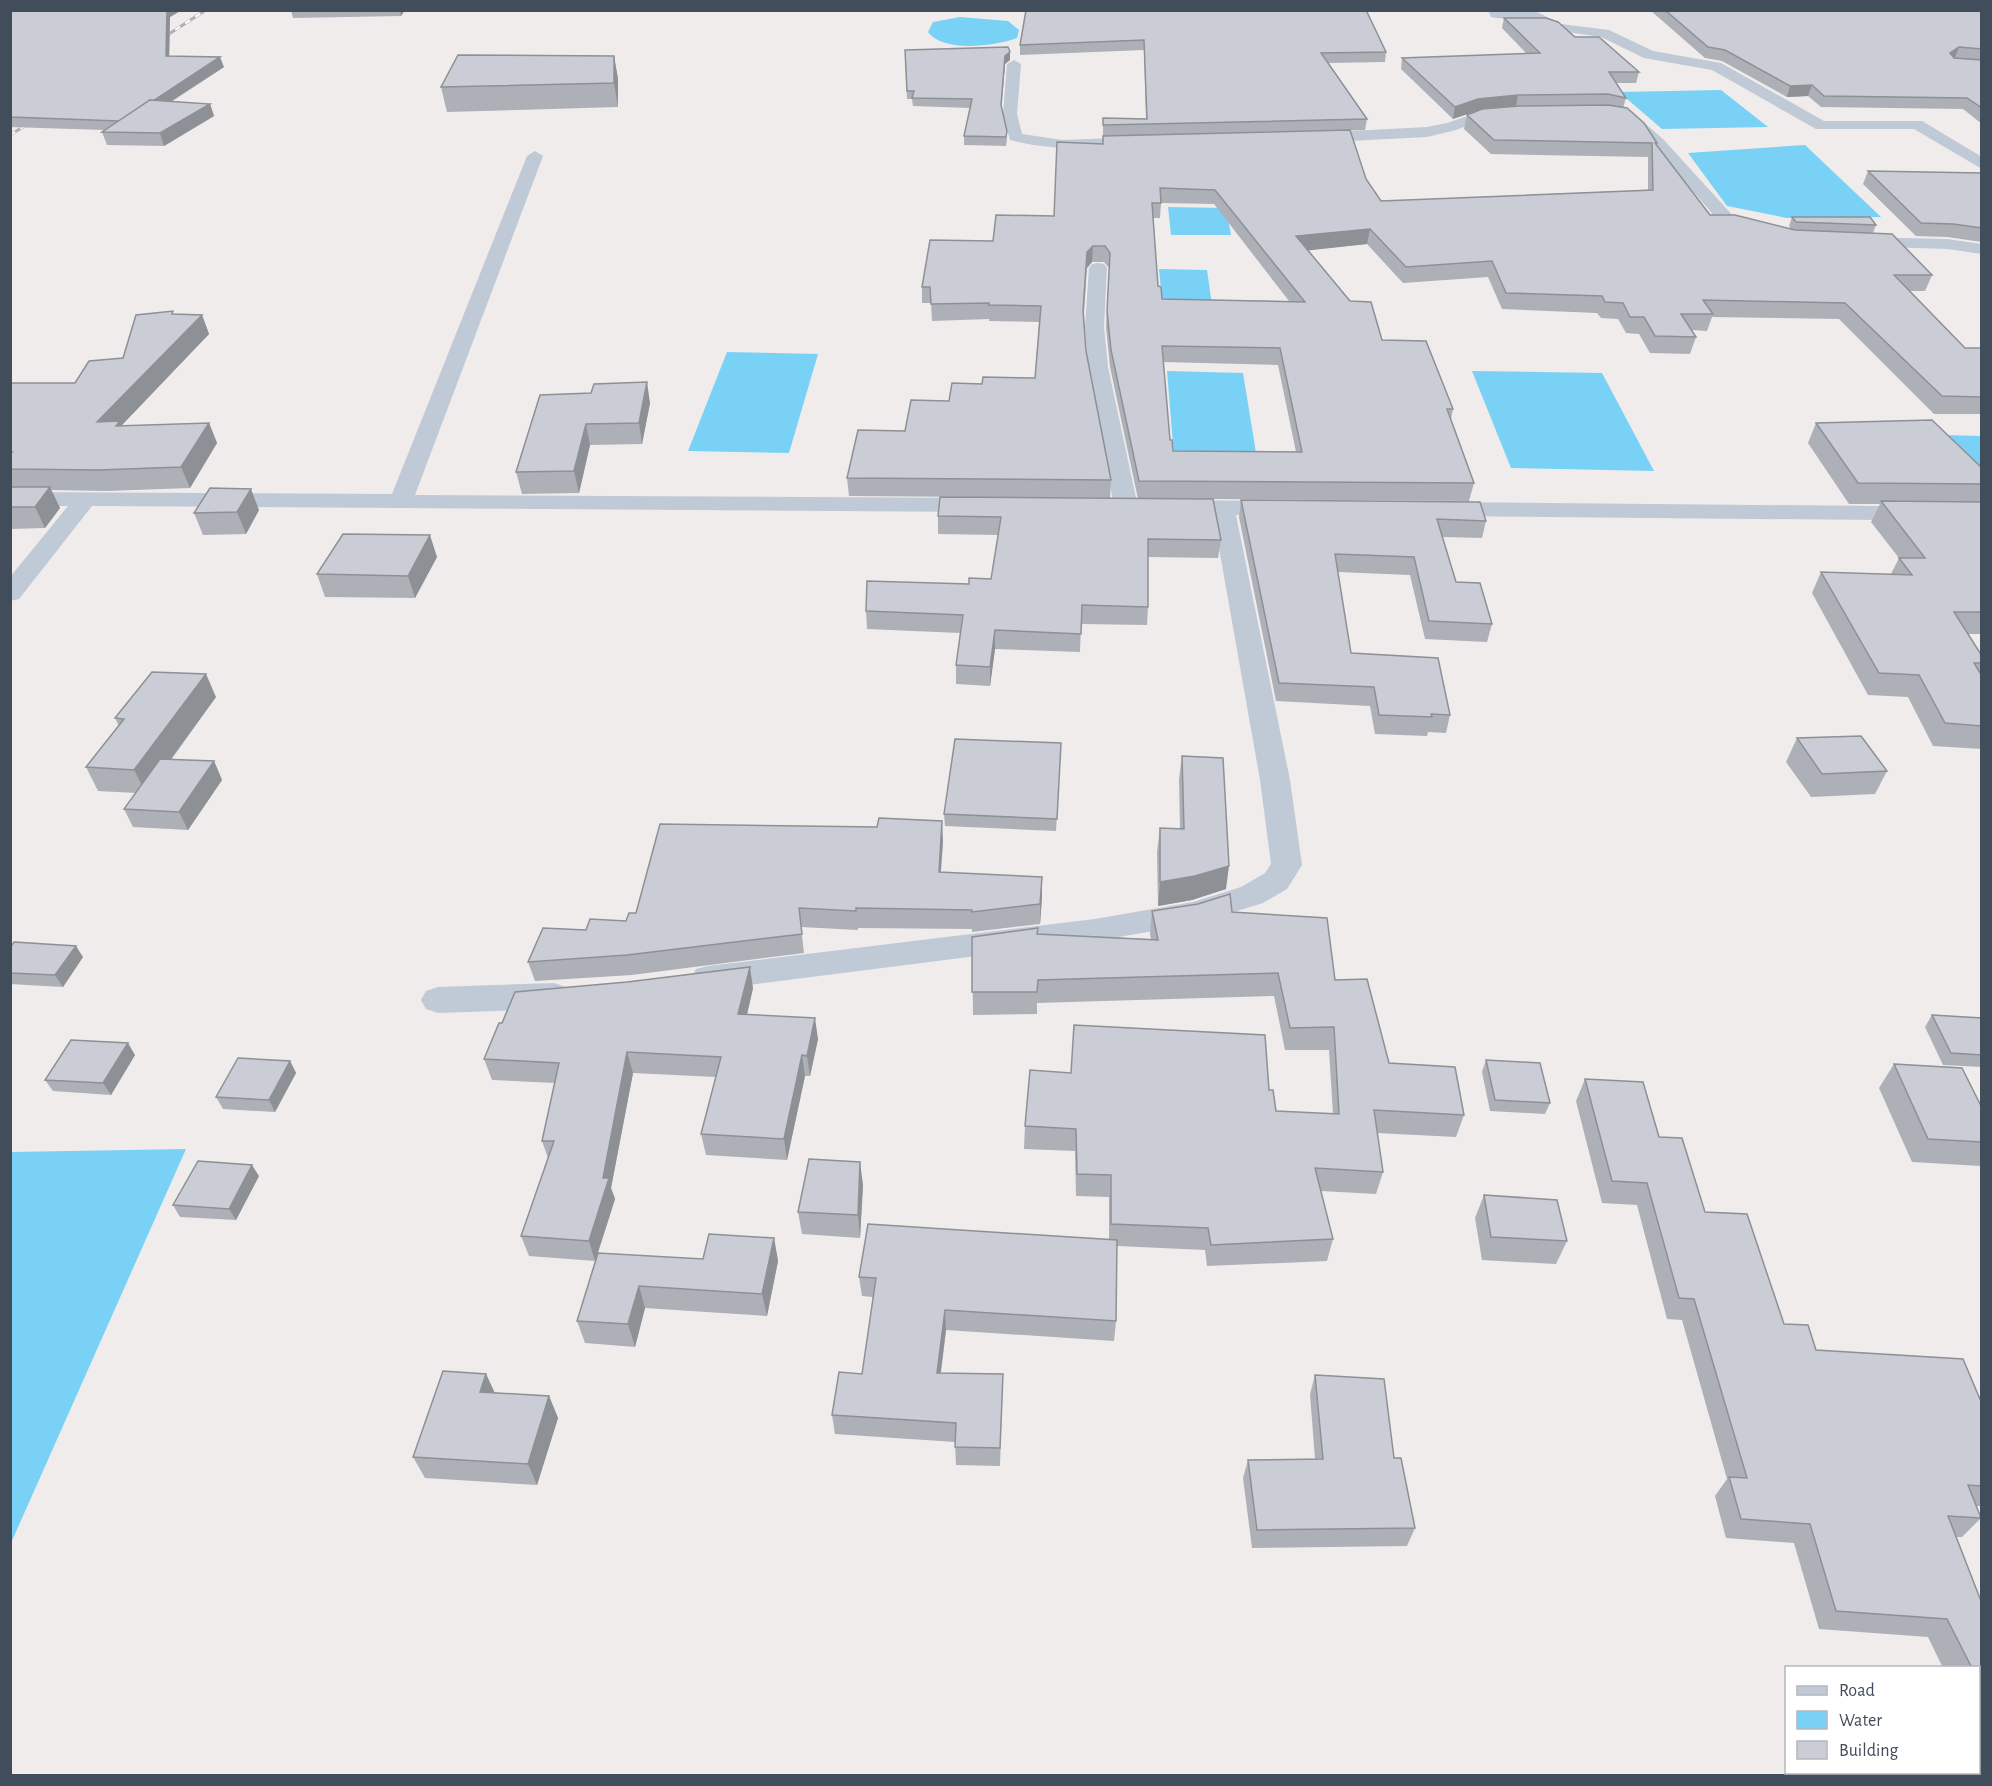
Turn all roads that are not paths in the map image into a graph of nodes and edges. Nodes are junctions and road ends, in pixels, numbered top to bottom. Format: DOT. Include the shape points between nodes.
graph roads {
  1 [pos="1494,10"];
  2 [pos="1014,64"];
  3 [pos="1605,112"];
  4 [pos="1527,113"];
  5 [pos="1292,139"];
  6 [pos="1164,141"];
  7 [pos="535,156"];
  8 [pos="1982,164"];
  9 [pos="1780,235"];
  10 [pos="1847,242"];
  11 [pos="1982,249"];
  12 [pos="1098,268"];
  13 [pos="87,498"];
  14 [pos="10,499"];
  15 [pos="401,501"];
  16 [pos="1007,506"];
  17 [pos="1102,507"];
  18 [pos="1126,507"];
  19 [pos="1223,507"];
  20 [pos="1306,508"];
  21 [pos="1413,509"];
  22 [pos="1982,514"];
  23 [pos="10,594"];
  24 [pos="677,982"];
  25 [pos="588,993"];
  26 [pos="438,1000"];
  1 -- 8 [label="street" via="1496,14 1537,16 1558,27 1604,33 1649,55 1716,66 1821,126 1917,124"];
  2 -- 6 [label="street" via="1010,114 1015,137 1058,144"];
  3 -- 9 [label="street" via="1629,117 1658,142 1730,222"];
  4 -- 5 [label="street" via="1476,117 1426,132"];
  7 -- 15 [label="street"];
  10 -- 11 [label="street" via="1947,244"];
  12 -- 18 [label="street" via="1095,346"];
  13 -- 14 [label="street"];
  13 -- 15 [label="street"];
  13 -- 23 [label="street"];
  15 -- 16 [label="street"];
  17 -- 18 [label="street"];
  18 -- 19 [label="street"];
  19 -- 20 [label="street"];
  19 -- 24 [label="street" via="1277,790 1287,865 1276,881 1252,896 1195,912 1095,930"];
  21 -- 22 [label="street"];
  25 -- 26 [label="street"];
}
